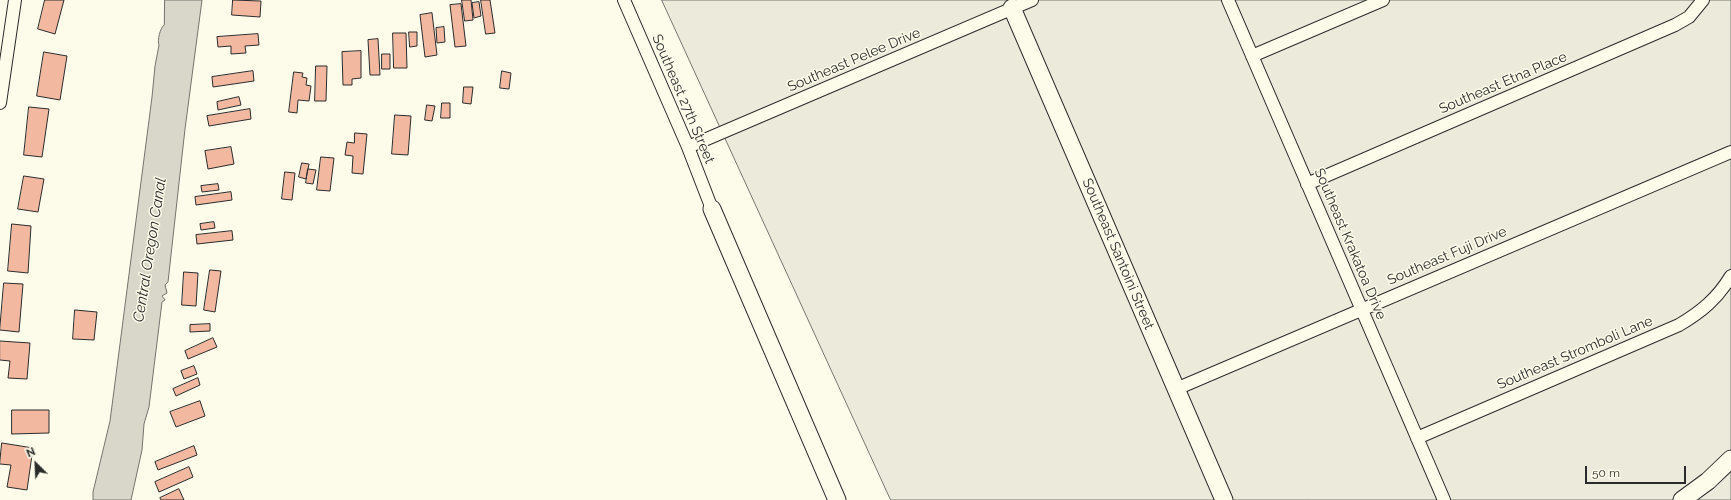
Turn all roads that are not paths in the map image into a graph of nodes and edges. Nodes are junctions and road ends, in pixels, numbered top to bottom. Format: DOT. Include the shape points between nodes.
graph roads {
  1 [pos="15,0"];
  2 [pos="624,0"];
  3 [pos="1032,0"];
  4 [pos="1228,0"];
  5 [pos="1383,0"];
  6 [pos="1703,0"];
  7 [pos="1012,8"];
  8 [pos="1252,56"];
  9 [pos="0,103"];
  10 [pos="688,147"];
  11 [pos="1731,152"];
  12 [pos="1307,184"];
  13 [pos="712,210"];
  14 [pos="1731,276"];
  15 [pos="1362,310"];
  16 [pos="1176,389"];
  17 [pos="1417,438"];
  18 [pos="1731,459"];
  19 [pos="837,500"];
  20 [pos="1224,500"];
  21 [pos="1444,500"];
  22 [pos="1682,500"];
  1 -- 9 [label="street"];
  2 -- 10 [label="street, Southeast 27th Street"];
  3 -- 7 [label="street, Southeast Pelee Drive"];
  4 -- 8 [label="street, Southeast Krakatoa Drive"];
  5 -- 8 [label="street"];
  6 -- 12 [label="street, Southeast Etna Place" via="1689,17 1675,26"];
  7 -- 10 [label="street, Southeast Pelee Drive"];
  7 -- 16 [label="street, Southeast Santoini Street"];
  8 -- 12 [label="street, Southeast Krakatoa Drive"];
  10 -- 13 [label="street, Southeast 27th Street"];
  11 -- 15 [label="street, Southeast Fuji Drive"];
  12 -- 15 [label="street, Southeast Krakatoa Drive"];
  13 -- 19 [label="street"];
  14 -- 17 [label="street, Southeast Stromboli Lane" via="1713,302 1679,325"];
  15 -- 16 [label="street, Southeast Fuji Drive"];
  15 -- 17 [label="street, Southeast Krakatoa Drive"];
  16 -- 20 [label="street, Southeast Santoini Street"];
  17 -- 21 [label="street, Southeast Krakatoa Drive"];
  18 -- 22 [label="street" via="1708,481"];
}
